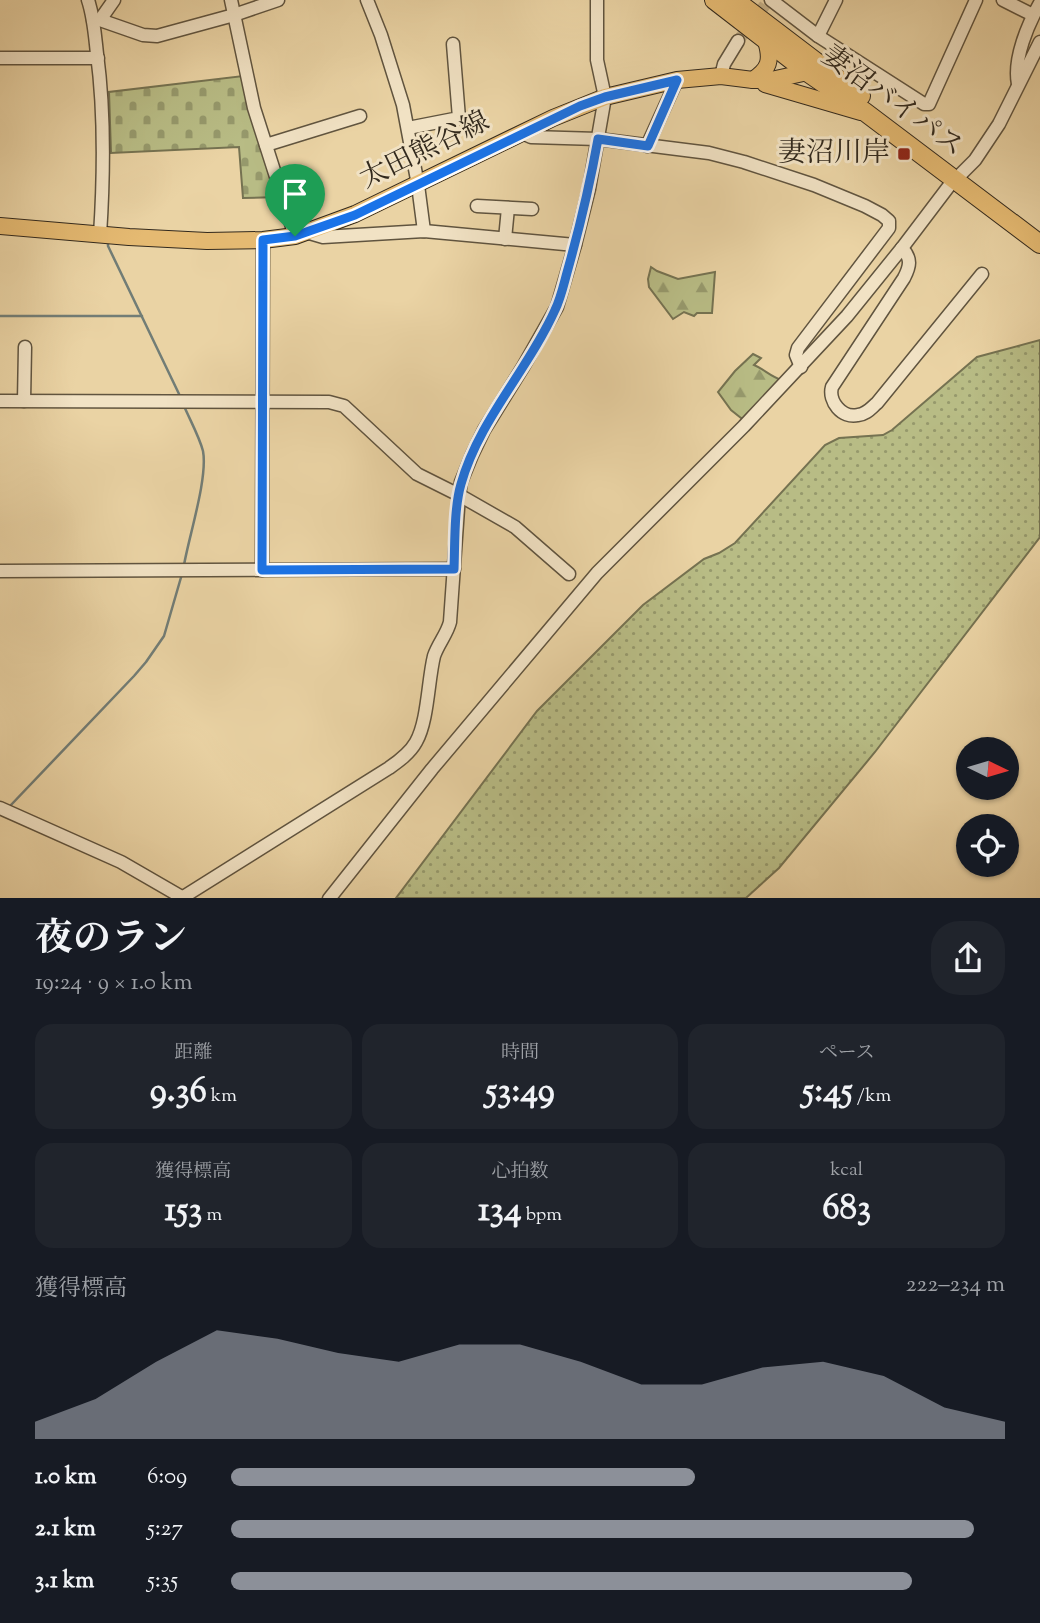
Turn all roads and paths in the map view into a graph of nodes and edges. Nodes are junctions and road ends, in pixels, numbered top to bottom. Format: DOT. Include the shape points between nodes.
graph roads {
  1 [pos="88,0"];
  2 [pos="114,0"];
  3 [pos="232,0"];
  4 [pos="278,0"];
  5 [pos="367,0"];
  6 [pos="597,0"];
  7 [pos="714,0"];
  8 [pos="735,0"];
  9 [pos="836,0"];
  10 [pos="976,0"];
  11 [pos="1003,0"];
  12 [pos="768,2"];
  13 [pos="1040,3"];
  14 [pos="234,15"];
  15 [pos="1033,15"];
  16 [pos="97,20"];
  17 [pos="818,36"];
  18 [pos="738,41"];
  19 [pos="766,41"];
  20 [pos="1040,42"];
  21 [pos="453,44"];
  22 [pos="0,58"];
  23 [pos="98,58"];
  24 [pos="825,68"];
  25 [pos="807,72"];
  26 [pos="721,76"];
  27 [pos="677,80"];
  28 [pos="753,80"];
  29 [pos="1018,84"];
  30 [pos="605,97"];
  31 [pos="864,112"];
  32 [pos="360,116"];
  33 [pos="408,128"];
  34 [pos="522,133"];
  35 [pos="598,139"];
  36 [pos="266,145"];
  37 [pos="648,146"];
  38 [pos="964,181"];
  39 [pos="418,185"];
  40 [pos="477,206"];
  41 [pos="508,208"];
  42 [pos="532,209"];
  43 [pos="0,226"];
  44 [pos="1040,230"];
  45 [pos="424,231"];
  46 [pos="100,234"];
  47 [pos="300,234"];
  48 [pos="505,239"];
  49 [pos="263,240"];
  50 [pos="1040,244"];
  51 [pos="575,245"];
  52 [pos="902,248"];
  53 [pos="982,274"];
  54 [pos="25,347"];
  55 [pos="801,367"];
  56 [pos="0,401"];
  57 [pos="24,401"];
  58 [pos="261,402"];
  59 [pos="459,495"];
  60 [pos="454,569"];
  61 [pos="262,570"];
  62 [pos="0,571"];
  63 [pos="569,574"];
  64 [pos="0,808"];
  65 [pos="182,898"];
  66 [pos="330,898"];
  1 -- 16 [label="street"];
  2 -- 16 [label="street"];
  3 -- 14 [label="street"];
  4 -- 14 [label="street"];
  5 -- 33 [label="street"];
  6 -- 30 [label="street" via="597,60"];
  7 -- 19 [label="highway, 妻沼バイパス"];
  8 -- 24 [label="highway, 妻沼バイパス"];
  9 -- 17 [label="street"];
  10 -- 17 [label="street" via="929,104"];
  11 -- 15 [label="street"];
  12 -- 17 [label="street"];
  13 -- 15 [label="street"];
  14 -- 16 [label="street" via="157,36"];
  14 -- 36 [label="street"];
  15 -- 29 [label="street" via="1018,63"];
  16 -- 23 [label="street"];
  18 -- 26 [label="street"];
  19 -- 25 [label="highway, 妻沼バイパス"];
  19 -- 28 [label="main road" via="769,62"];
  20 -- 29 [label="street"];
  21 -- 33 [label="street" via="459,118"];
  22 -- 23 [label="street"];
  23 -- 46 [label="street" via="103,124"];
  24 -- 25 [label="main road, 太田熊谷線"];
  24 -- 38 [label="highway, 妻沼バイパス"];
  25 -- 28 [label="main road, 太田熊谷線"];
  25 -- 31 [label="highway, 妻沼バイパス"];
  26 -- 27 [label="main road, 太田熊谷線"];
  26 -- 28 [label="main road, 太田熊谷線"];
  27 -- 30 [label="main road, 太田熊谷線"];
  27 -- 37 [label="street"];
  28 -- 31 [label="main road"];
  29 -- 38 [label="street"];
  30 -- 34 [label="main road, 太田熊谷線"];
  30 -- 35 [label="street"];
  31 -- 38 [label="highway, 妻沼バイパス"];
  32 -- 36 [label="street"];
  33 -- 39 [label="street"];
  34 -- 35 [label="street"];
  34 -- 39 [label="main road, 太田熊谷線"];
  35 -- 37 [label="street"];
  35 -- 51 [label="street"];
  36 -- 47 [label="street"];
  37 -- 55 [label="street" via="744,162 814,185 889,221 889,228 798,348"];
  38 -- 44 [label="highway, 妻沼バイパス"];
  38 -- 50 [label="highway, 妻沼バイパス"];
  38 -- 52 [label="street"];
  39 -- 45 [label="street"];
  39 -- 47 [label="main road, 太田熊谷線" via="355,215"];
  40 -- 41 [label="street"];
  41 -- 42 [label="street"];
  41 -- 48 [label="street"];
  43 -- 46 [label="main road, 太田熊谷線"];
  45 -- 47 [label="street" via="323,237"];
  45 -- 48 [label="street"];
  46 -- 49 [label="main road, 太田熊谷線" via="207,242"];
  47 -- 49 [label="main road, 太田熊谷線"];
  48 -- 51 [label="street"];
  49 -- 58 [label="street"];
  51 -- 59 [label="street" via="557,307 484,430"];
  52 -- 53 [label="street" via="909,258 904,278 832,387 834,404 852,416 869,411"];
  52 -- 55 [label="street"];
  54 -- 57 [label="street"];
  55 -- 66 [label="street" via="597,573"];
  56 -- 57 [label="street"];
  57 -- 58 [label="street"];
  58 -- 59 [label="street" via="344,406 417,474"];
  58 -- 61 [label="street"];
  59 -- 60 [label="street"];
  59 -- 63 [label="street" via="515,527"];
  60 -- 61 [label="street"];
  60 -- 65 [label="street" via="449,628 435,654 422,725 410,751"];
  61 -- 62 [label="street"];
  64 -- 65 [label="street" via="121,862"];
}
